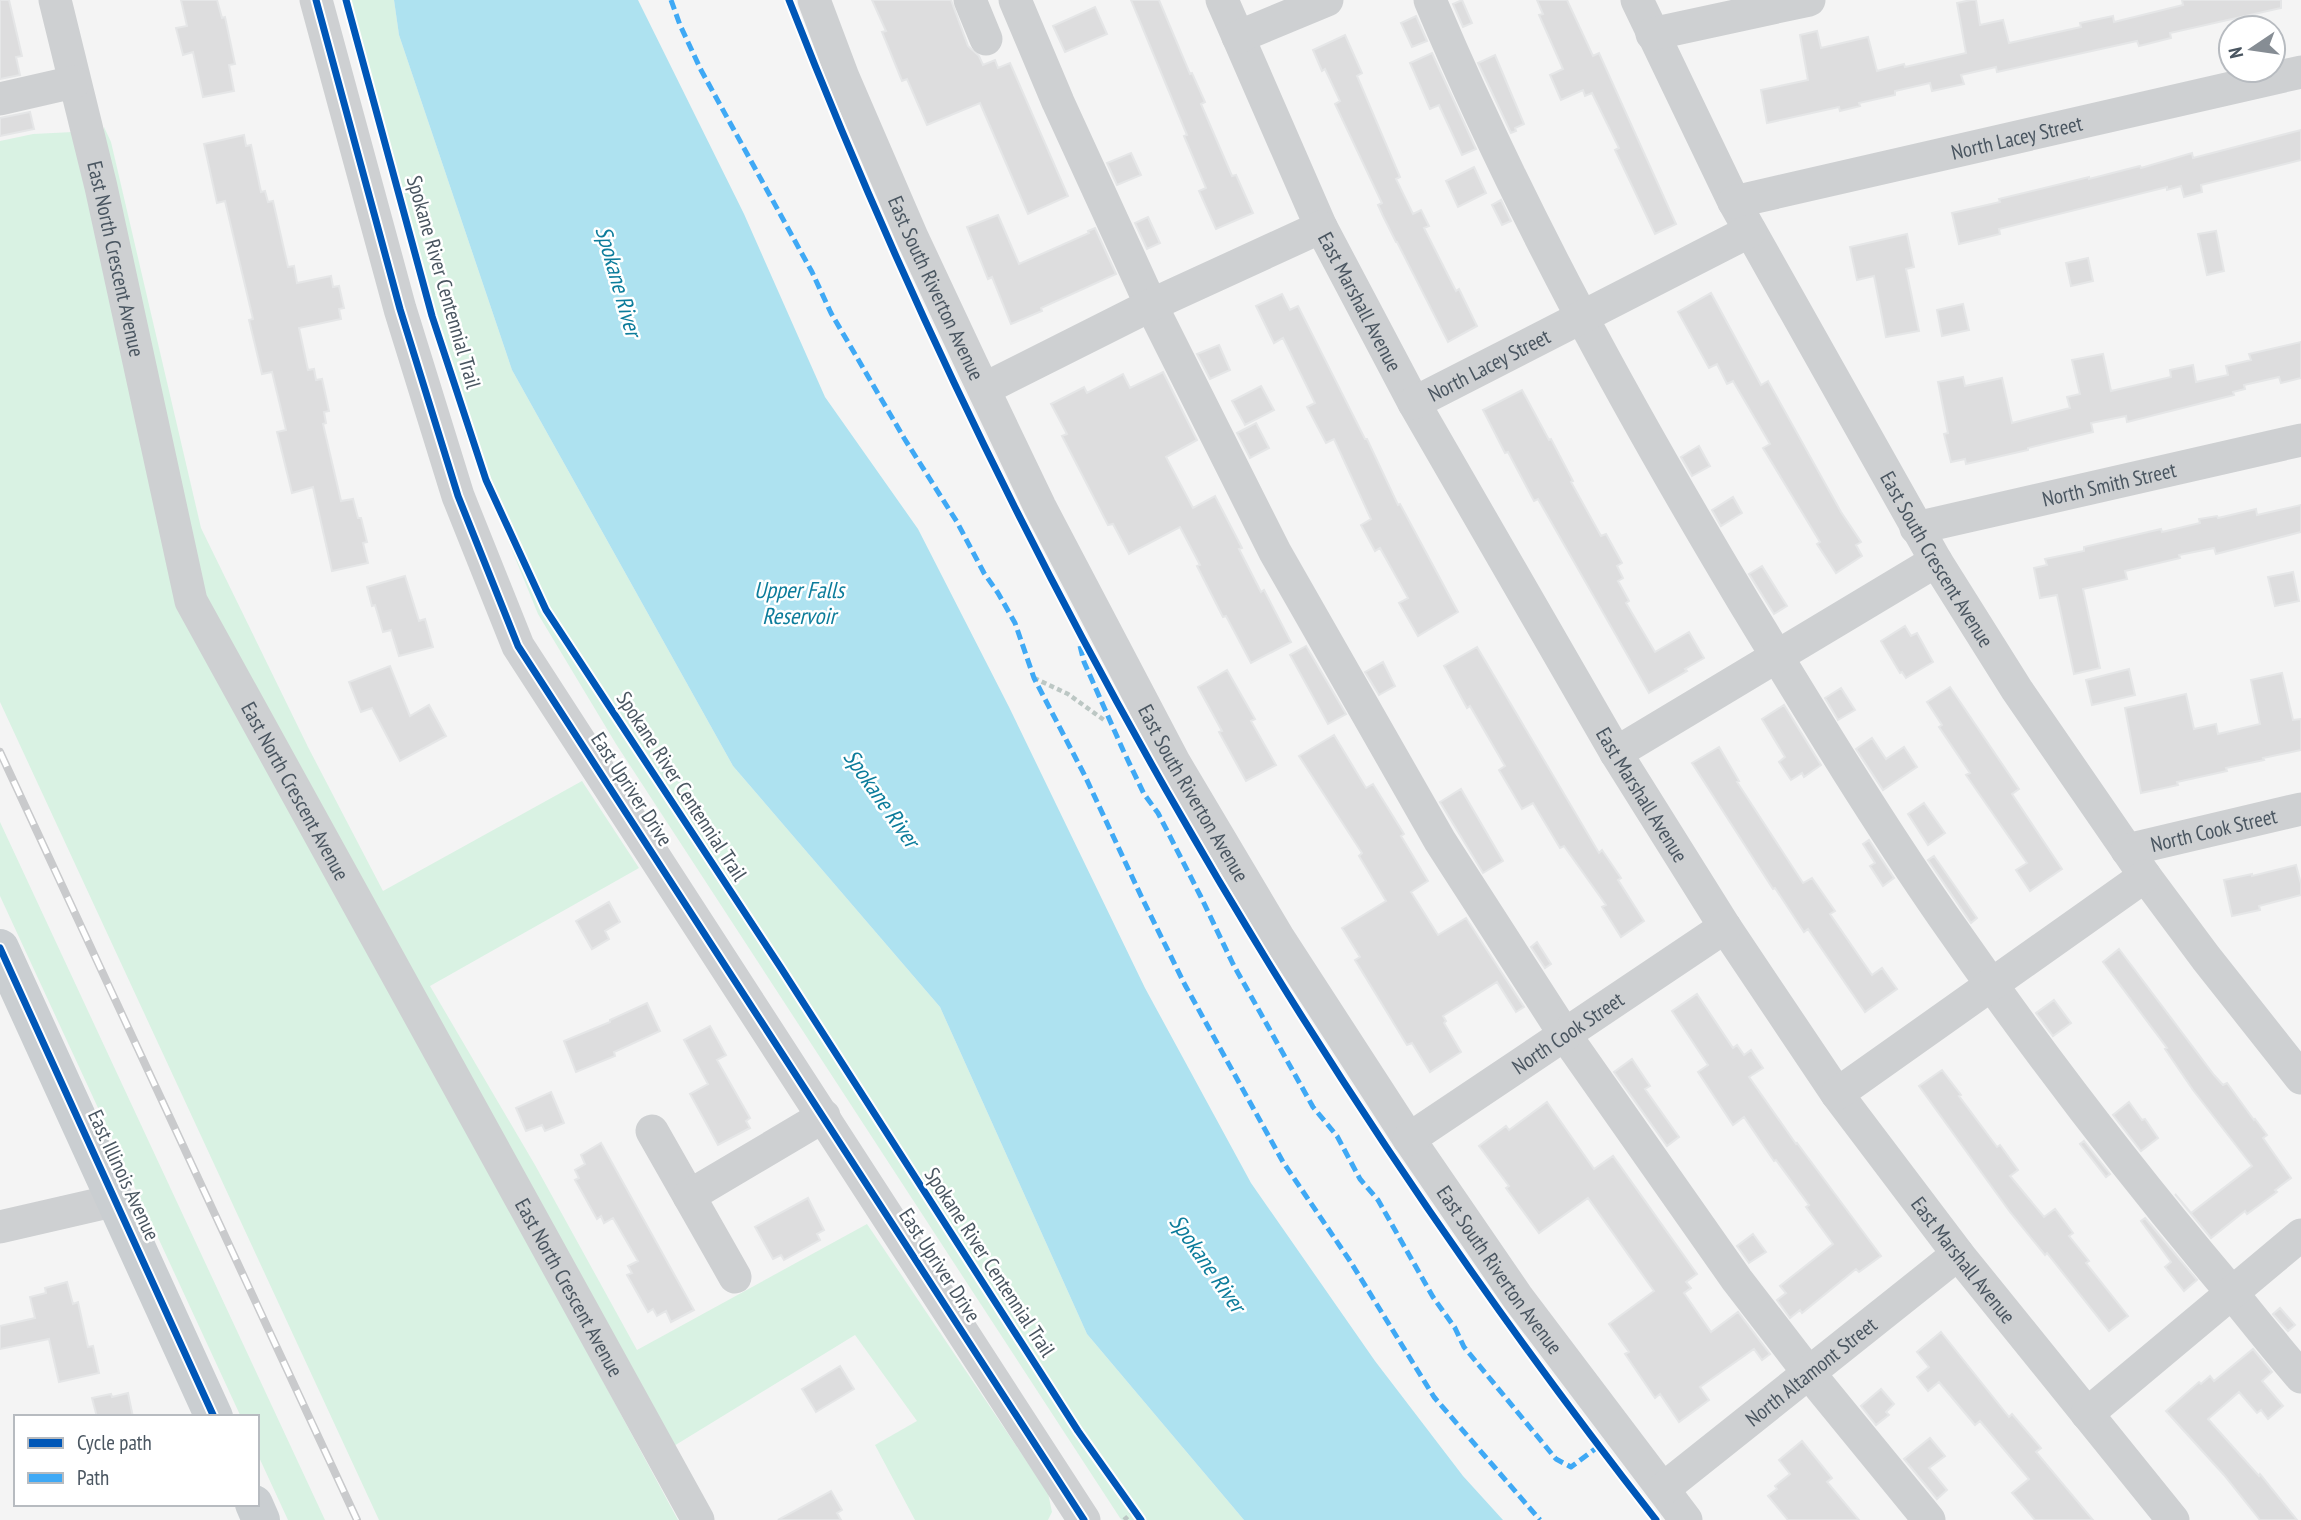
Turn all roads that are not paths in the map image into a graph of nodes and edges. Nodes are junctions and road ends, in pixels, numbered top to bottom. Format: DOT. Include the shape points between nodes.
graph roads {
  1 [pos="55,0"];
  2 [pos="316,0"];
  3 [pos="970,0"];
  4 [pos="1015,0"];
  5 [pos="1222,0"];
  6 [pos="1327,0"];
  7 [pos="1430,0"];
  8 [pos="1637,0"];
  9 [pos="1809,0"];
  10 [pos="822,2"];
  11 [pos="1652,34"];
  12 [pos="1238,37"];
  13 [pos="986,39"];
  14 [pos="2301,72"];
  15 [pos="74,82"];
  16 [pos="0,99"];
  17 [pos="1734,202"];
  18 [pos="1321,227"];
  19 [pos="1750,231"];
  20 [pos="1151,305"];
  21 [pos="1582,317"];
  22 [pos="984,389"];
  23 [pos="1414,403"];
  24 [pos="2301,440"];
  25 [pos="1916,528"];
  26 [pos="1936,561"];
  27 [pos="1777,656"];
  28 [pos="1616,753"];
  29 [pos="2301,809"];
  30 [pos="2136,863"];
  31 [pos="1725,927"];
  32 [pos="0,948"];
  33 [pos="1992,984"];
  34 [pos="1565,1035"];
  35 [pos="2301,1078"];
  36 [pos="1837,1094"];
  37 [pos="824,1116"];
  38 [pos="652,1130"];
  39 [pos="1409,1139"];
  40 [pos="689,1196"];
  41 [pos="117,1200"];
  42 [pos="0,1227"];
  43 [pos="2301,1235"];
  44 [pos="1958,1254"];
  45 [pos="735,1277"];
  46 [pos="2232,1293"];
  47 [pos="1808,1372"];
  48 [pos="2301,1377"];
  49 [pos="2087,1414"];
  50 [pos="213,1415"];
  51 [pos="1662,1489"];
  52 [pos="698,1520"];
  53 [pos="1084,1520"];
  54 [pos="1686,1520"];
  55 [pos="1929,1520"];
  56 [pos="2173,1520"];
  1 -- 15 [label="street, East North Crescent Avenue"];
  2 -- 37 [label="street, East Upriver Drive" via="445,456 518,646"];
  3 -- 13 [label="street"];
  4 -- 20 [label="street"];
  5 -- 12 [label="street, East Marshall Avenue"];
  6 -- 12 [label="street"];
  7 -- 21 [label="street" via="1517,191"];
  8 -- 11 [label="street, East South Crescent Avenue"];
  9 -- 11 [label="street"];
  10 -- 22 [label="street, East South Riverton Avenue" via="843,76"];
  11 -- 17 [label="street, East South Crescent Avenue"];
  12 -- 18 [label="street, East Marshall Avenue"];
  14 -- 17 [label="street, North Lacey Street"];
  15 -- 16 [label="street"];
  15 -- 52 [label="street, East North Crescent Avenue" via="191,601"];
  17 -- 19 [label="street, East South Crescent Avenue"];
  18 -- 20 [label="street"];
  18 -- 23 [label="street, East Marshall Avenue"];
  19 -- 21 [label="street, North Lacey Street"];
  19 -- 25 [label="street, East South Crescent Avenue"];
  20 -- 22 [label="street"];
  20 -- 34 [label="street" via="1308,611 1440,841"];
  21 -- 23 [label="street, North Lacey Street"];
  21 -- 27 [label="street" via="1676,490"];
  22 -- 39 [label="street, East South Riverton Avenue" via="1046,520 1174,762 1278,937"];
  23 -- 28 [label="street, East Marshall Avenue"];
  24 -- 25 [label="street, North Smith Street"];
  25 -- 26 [label="street, East South Crescent Avenue"];
  26 -- 27 [label="street"];
  26 -- 30 [label="street, East South Crescent Avenue" via="2017,690"];
  27 -- 28 [label="street"];
  27 -- 33 [label="street" via="1885,830"];
  28 -- 31 [label="street, East Marshall Avenue"];
  29 -- 30 [label="street, North Cook Street"];
  30 -- 33 [label="street, North Cook Street"];
  30 -- 35 [label="street, East South Crescent Avenue"];
  31 -- 34 [label="street, North Cook Street"];
  31 -- 36 [label="street, East Marshall Avenue"];
  32 -- 41 [label="main road, East Illinois Avenue"];
  33 -- 36 [label="street, North Cook Street"];
  33 -- 46 [label="street" via="2104,1136"];
  34 -- 39 [label="street, North Cook Street"];
  34 -- 47 [label="street"];
  36 -- 44 [label="street, East Marshall Avenue"];
  37 -- 40 [label="street"];
  37 -- 53 [label="street, East Upriver Drive"];
  38 -- 40 [label="street"];
  39 -- 51 [label="street, East South Riverton Avenue" via="1518,1298"];
  40 -- 45 [label="street"];
  41 -- 42 [label="street"];
  41 -- 50 [label="main road, East Illinois Avenue"];
  43 -- 46 [label="street"];
  44 -- 47 [label="street, North Altamont Street"];
  44 -- 49 [label="street, East Marshall Avenue"];
  46 -- 48 [label="street"];
  46 -- 49 [label="street"];
  47 -- 51 [label="street, North Altamont Street"];
  47 -- 55 [label="street"];
  49 -- 56 [label="street, East Marshall Avenue"];
  51 -- 54 [label="street, East South Riverton Avenue"];
}
